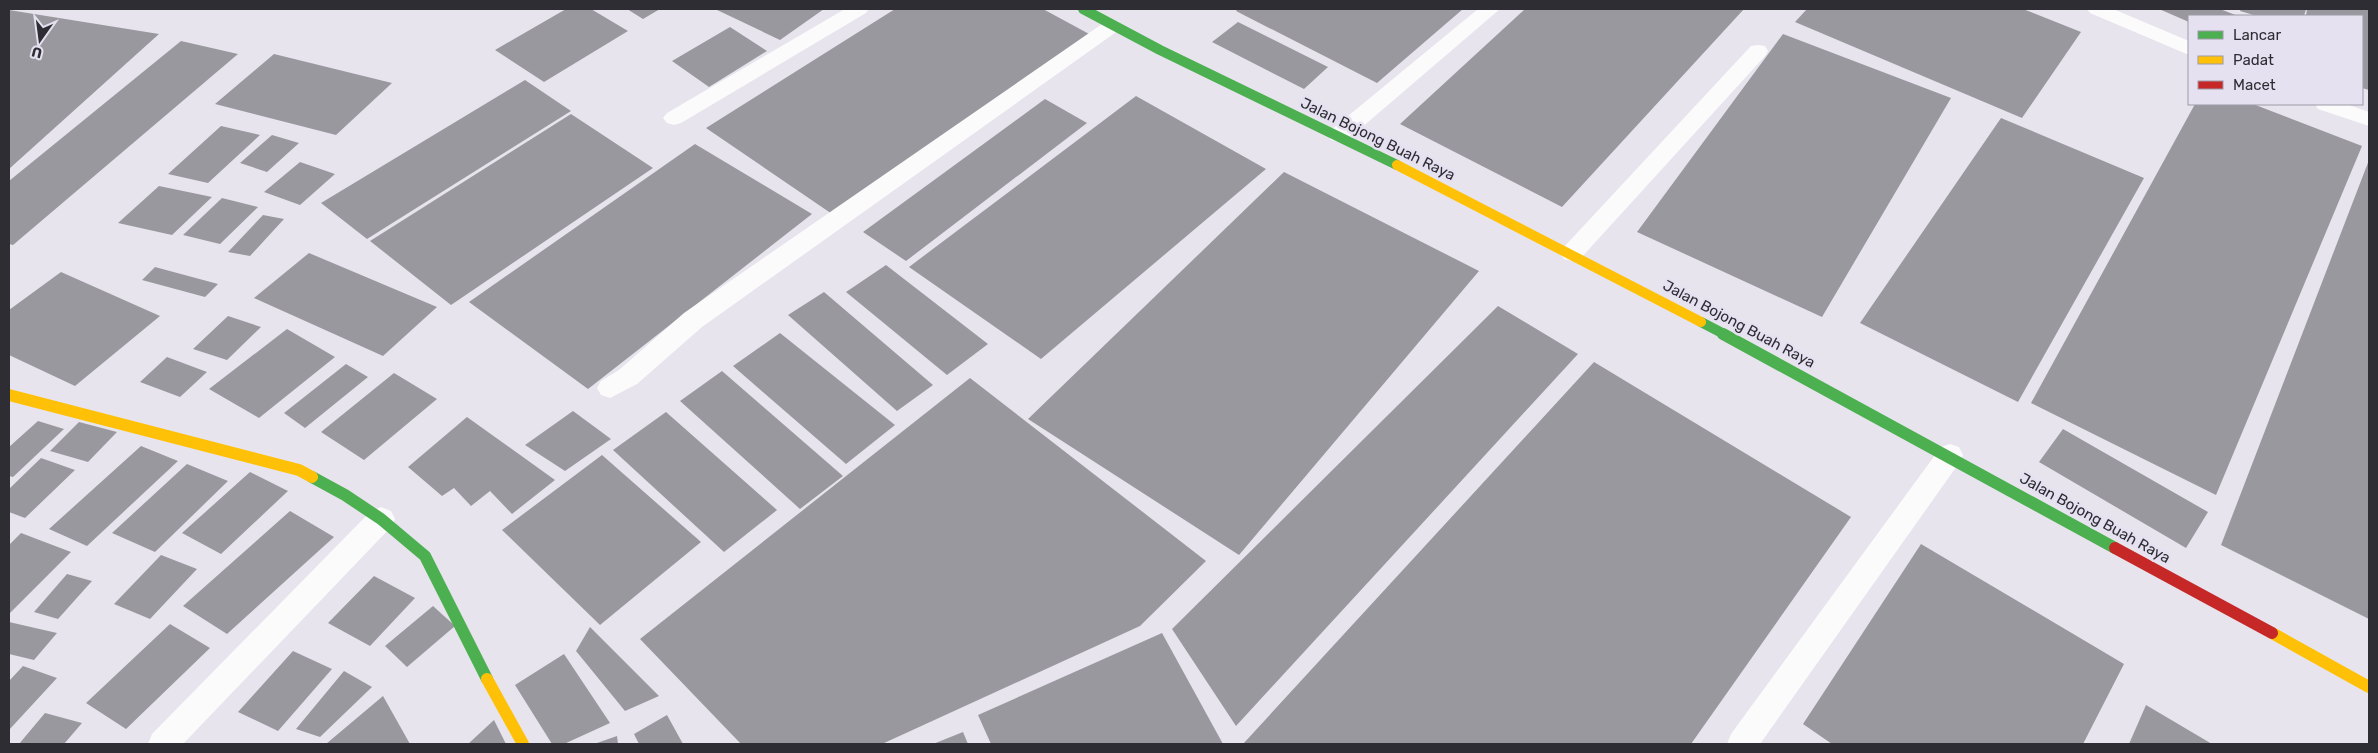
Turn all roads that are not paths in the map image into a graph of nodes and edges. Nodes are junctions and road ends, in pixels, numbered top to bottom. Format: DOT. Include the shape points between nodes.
graph roads {
  1 [pos="858,9"];
  2 [pos="1083,9"];
  3 [pos="1490,9"];
  4 [pos="2097,9"];
  5 [pos="1112,26"];
  6 [pos="2188,49"];
  7 [pos="1758,52"];
  8 [pos="2328,105"];
  9 [pos="674,118"];
  10 [pos="2369,119"];
  11 [pos="1339,135"];
  12 [pos="1572,253"];
  13 [pos="610,388"];
  14 [pos="9,395"];
  15 [pos="1950,455"];
  16 [pos="381,519"];
  17 [pos="2369,687"];
  18 [pos="163,744"];
  19 [pos="523,744"];
  20 [pos="1742,744"];
  1 -- 9 [label="lane"];
  2 -- 5 [label="street, Jalan Bojong Buah Raya"];
  3 -- 11 [label="lane"];
  4 -- 6 [label="lane"];
  5 -- 11 [label="street, Jalan Bojong Buah Raya"];
  5 -- 13 [label="lane" via="693,320 628,378"];
  7 -- 12 [label="lane"];
  8 -- 10 [label="lane"];
  11 -- 12 [label="street, Jalan Bojong Buah Raya"];
  12 -- 15 [label="street, Jalan Bojong Buah Raya"];
  14 -- 16 [label="street" via="299,470"];
  15 -- 17 [label="street, Jalan Bojong Buah Raya"];
  15 -- 20 [label="lane"];
  16 -- 18 [label="lane"];
  16 -- 19 [label="street" via="425,556"];
}
